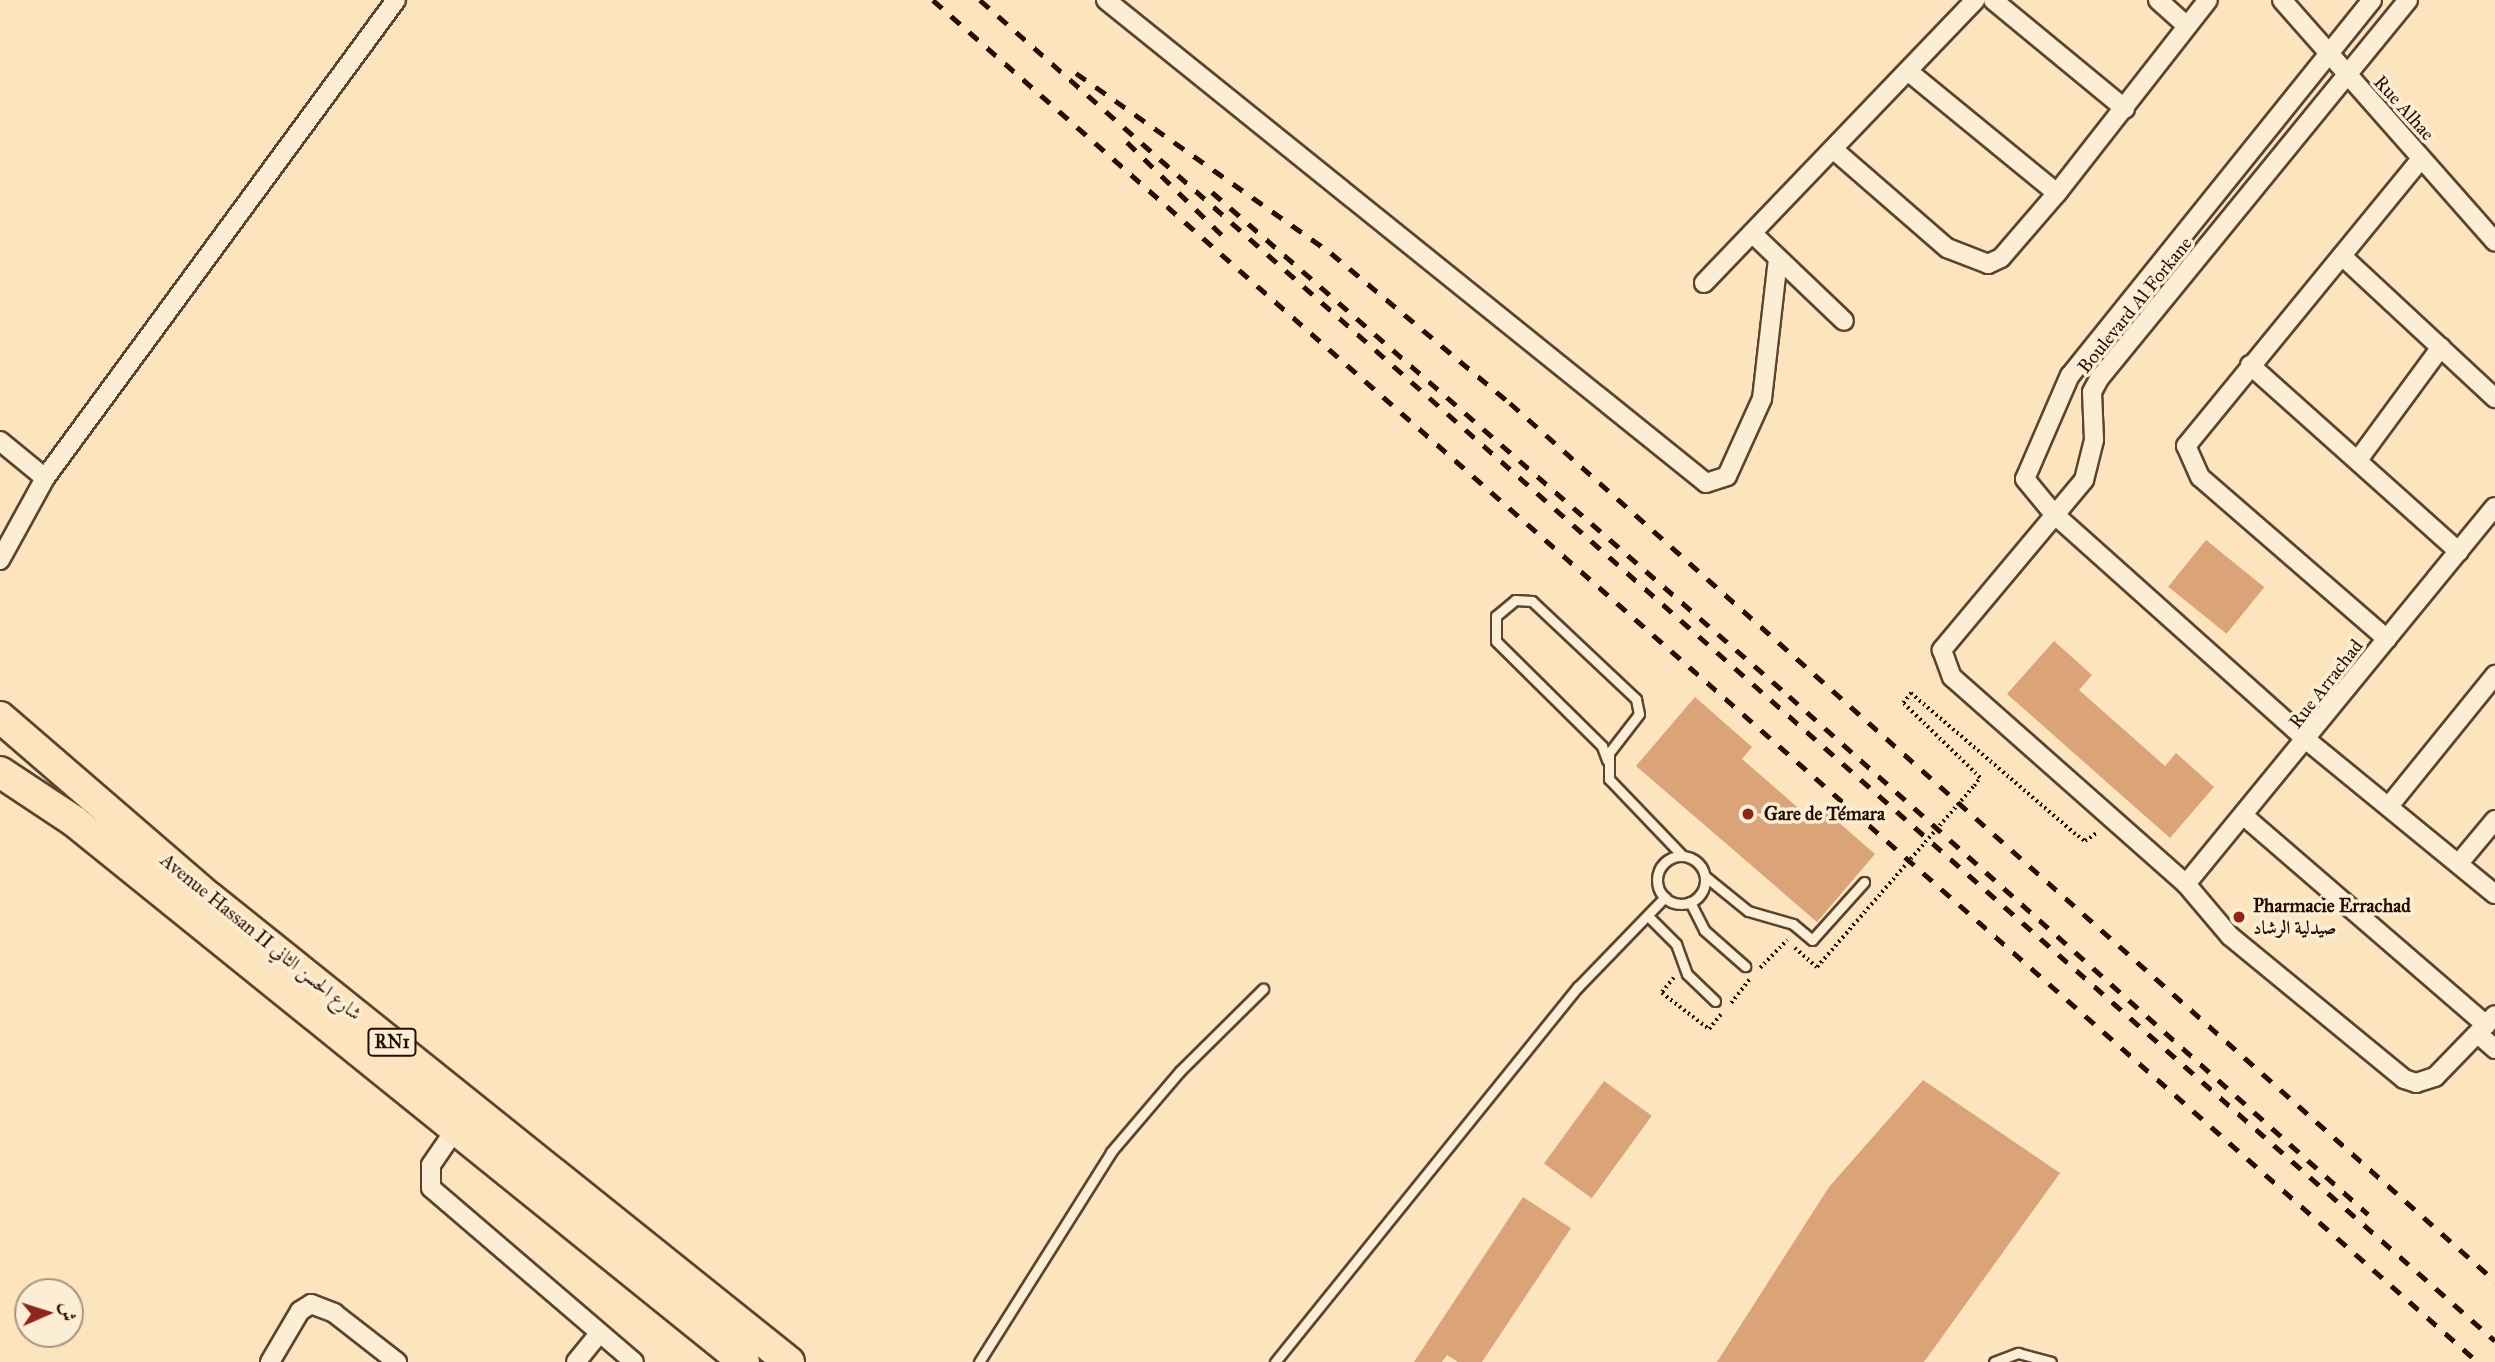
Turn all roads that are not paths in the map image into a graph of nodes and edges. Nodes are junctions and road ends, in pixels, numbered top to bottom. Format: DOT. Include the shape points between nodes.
graph roads {
  1 [pos="396,0"];
  2 [pos="1106,0"];
  3 [pos="1975,0"];
  4 [pos="1993,0"];
  5 [pos="2158,0"];
  6 [pos="2208,0"];
  7 [pos="2282,0"];
  8 [pos="2372,0"];
  9 [pos="2409,0"];
  10 [pos="2187,26"];
  11 [pos="2328,54"];
  12 [pos="1909,72"];
  13 [pos="2346,74"];
  14 [pos="2124,108"];
  15 [pos="1833,149"];
  16 [pos="2421,159"];
  17 [pos="2057,192"];
  18 [pos="1752,233"];
  19 [pos="2495,242"];
  20 [pos="2342,256"];
  21 [pos="1779,259"];
  22 [pos="1704,283"];
  23 [pos="1844,321"];
  24 [pos="2441,347"];
  25 [pos="2250,365"];
  26 [pos="2495,398"];
  27 [pos="0,441"];
  28 [pos="2358,460"];
  29 [pos="45,478"];
  30 [pos="2495,507"];
  31 [pos="2054,514"];
  32 [pos="2489,526"];
  33 [pos="2459,552"];
  34 [pos="0,560"];
  35 [pos="2387,639"];
  36 [pos="2495,675"];
  37 [pos="0,717"];
  38 [pos="2309,742"];
  39 [pos="1608,760"];
  40 [pos="0,772"];
  41 [pos="2389,806"];
  42 [pos="2244,816"];
  43 [pos="2495,820"];
  44 [pos="1682,855"];
  45 [pos="2459,863"];
  46 [pos="1706,877"];
  47 [pos="1864,882"];
  48 [pos="2186,884"];
  49 [pos="2495,894"];
  50 [pos="1665,897"];
  51 [pos="1690,902"];
  52 [pos="1648,916"];
  53 [pos="1745,966"];
  54 [pos="1264,989"];
  55 [pos="1715,1001"];
  56 [pos="2486,1025"];
  57 [pos="2495,1049"];
  58 [pos="457,1127"];
  59 [pos="597,1336"];
  60 [pos="611,1356"];
  61 [pos="270,1362"];
  62 [pos="397,1362"];
  63 [pos="576,1362"];
  64 [pos="634,1362"];
  65 [pos="744,1362"];
  66 [pos="789,1362"];
  67 [pos="979,1362"];
  68 [pos="1275,1362"];
  69 [pos="1994,1362"];
  70 [pos="2051,1362"];
  1 -- 29 [label="street"];
  2 -- 21 [label="street" via="1706,483 1727,476 1762,399 1770,372"];
  3 -- 12 [label="street"];
  4 -- 14 [label="street"];
  5 -- 10 [label="street"];
  6 -- 10 [label="street"];
  7 -- 11 [label="street, Rue Alhae"];
  8 -- 11 [label="street, Boulevard Al Forkane"];
  9 -- 13 [label="street, Boulevard Al Forkane"];
  10 -- 14 [label="street"];
  11 -- 13 [label="street, Rue Alhae"];
  11 -- 31 [label="street, Boulevard Al Forkane" via="2065,383 2025,479"];
  12 -- 15 [label="street"];
  12 -- 17 [label="street"];
  13 -- 16 [label="street, Rue Alhae"];
  13 -- 31 [label="street, Boulevard Al Forkane" via="2100,377 2092,392 2089,470"];
  14 -- 17 [label="street"];
  15 -- 17 [label="street" via="1947,248 1975,263 2001,258"];
  15 -- 18 [label="street"];
  16 -- 19 [label="street, Rue Alhae"];
  16 -- 20 [label="street"];
  18 -- 21 [label="street"];
  18 -- 22 [label="street"];
  20 -- 24 [label="street"];
  20 -- 25 [label="street"];
  21 -- 23 [label="street"];
  24 -- 26 [label="street"];
  24 -- 28 [label="street"];
  25 -- 28 [label="street"];
  25 -- 35 [label="street" via="2190,436 2192,467"];
  27 -- 29 [label="street"];
  28 -- 33 [label="street"];
  29 -- 34 [label="street"];
  30 -- 32 [label="street, Rue Arrachad"];
  31 -- 38 [label="street"];
  31 -- 48 [label="street" via="1945,639 1942,658 1952,677"];
  32 -- 33 [label="street, Rue Arrachad"];
  33 -- 35 [label="street, Rue Arrachad"];
  35 -- 38 [label="street, Rue Arrachad"];
  36 -- 41 [label="street"];
  37 -- 66 [label="main road, Avenue Hassan II شارع الحسن الثاني / RN1" via="210,898"];
  38 -- 41 [label="street"];
  38 -- 42 [label="street, Rue Arrachad"];
  39 -- 39 [label="lane" via="1639,714 1636,699 1540,607 1515,600 1496,616 1496,641 1602,746"];
  39 -- 44 [label="lane" via="1614,786"];
  40 -- 58 [label="main road, Avenue Hassan II شارع الحسن الثاني / RN1" via="74,821"];
  41 -- 45 [label="street"];
  42 -- 48 [label="street, Rue Arrachad"];
  42 -- 56 [label="street"];
  43 -- 45 [label="street"];
  44 -- 46 [label="lane" via="1693,858"];
  44 -- 50 [label="lane" via="1661,865 1657,876"];
  45 -- 49 [label="street"];
  46 -- 47 [label="lane" via="1748,911 1793,925 1812,940"];
  46 -- 51 [label="lane"];
  48 -- 56 [label="street" via="2230,936 2404,1079 2416,1083 2435,1077"];
  50 -- 51 [label="lane"];
  50 -- 52 [label="lane"];
  51 -- 53 [label="lane" via="1704,930"];
  52 -- 55 [label="lane" via="1676,944 1682,966"];
  52 -- 68 [label="lane" via="1578,987"];
  54 -- 67 [label="lane" via="1180,1070 1111,1152"];
  56 -- 57 [label="street"];
  58 -- 59 [label="street" via="431,1165 431,1188"];
  58 -- 65 [label="main road, Avenue Hassan II شارع الحسن الثاني / RN1"];
  59 -- 60 [label="street"];
  59 -- 63 [label="street"];
  60 -- 64 [label="street"];
  61 -- 62 [label="street" via="300,1311 311,1304 334,1313"];
  69 -- 70 [label="lane" via="2018,1353"];
}
